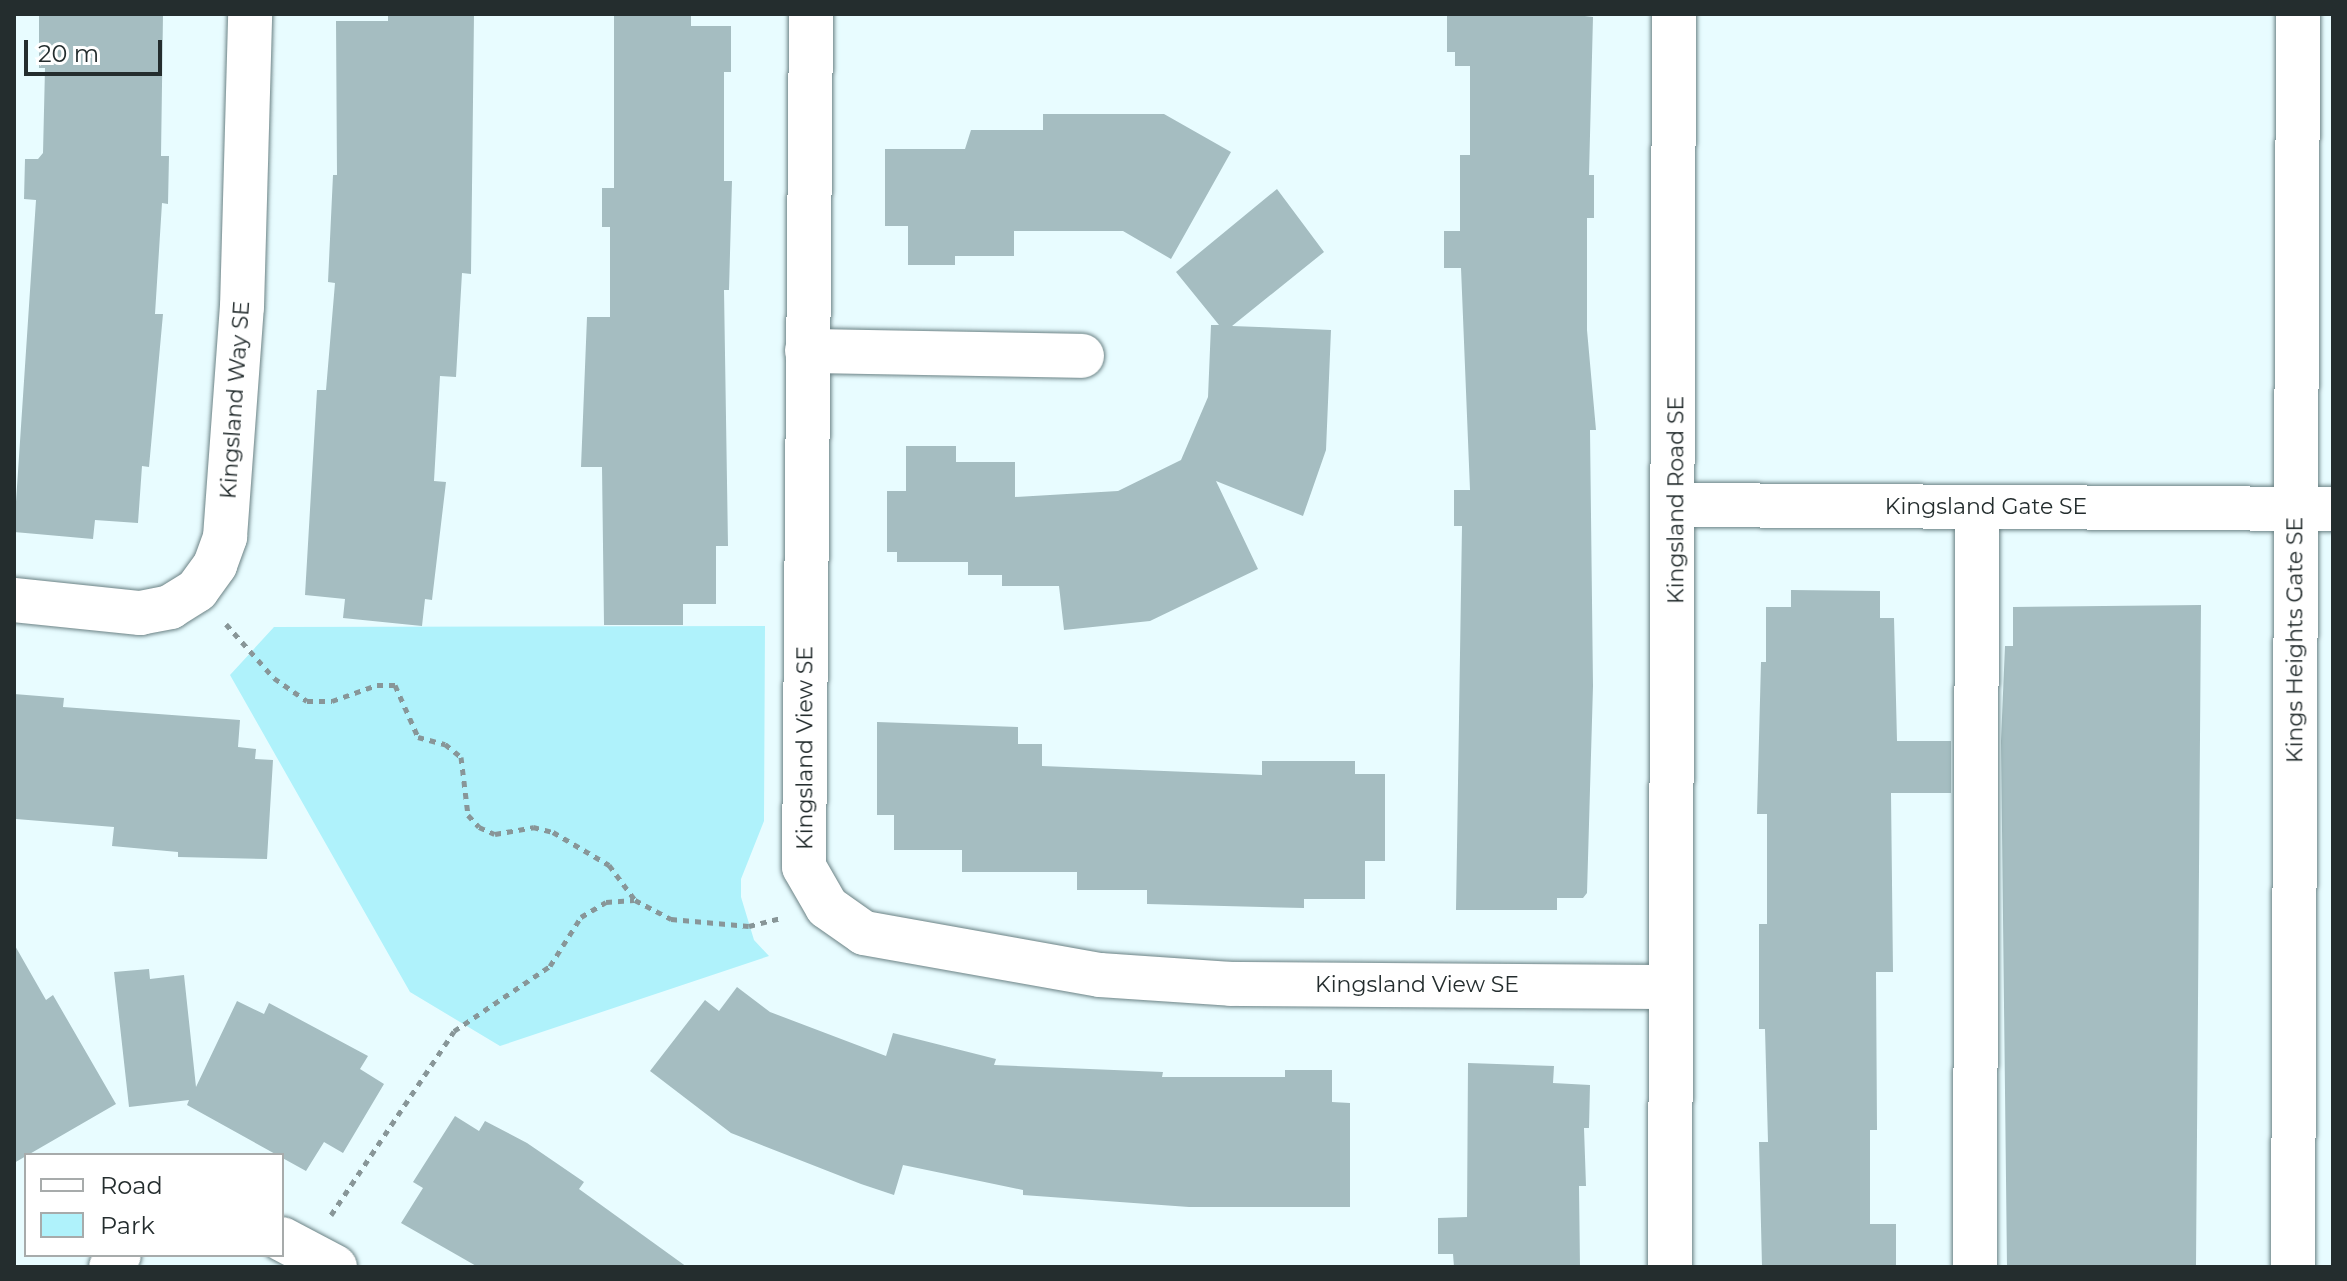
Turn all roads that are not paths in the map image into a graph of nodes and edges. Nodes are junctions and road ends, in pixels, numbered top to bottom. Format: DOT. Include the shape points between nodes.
graph roads {
  1 [pos="250,14"];
  2 [pos="811,14"];
  3 [pos="1674,14"];
  4 [pos="2298,14"];
  5 [pos="807,351"];
  6 [pos="1082,356"];
  7 [pos="1677,505"];
  8 [pos="1977,507"];
  9 [pos="2314,508"];
  10 [pos="14,600"];
  11 [pos="1671,987"];
  12 [pos="1670,1267"];
  13 [pos="1975,1267"];
  14 [pos="2293,1267"];
  1 -- 10 [label="street, Kingsland Way SE" via="242,307 225,537 215,565 197,590 170,607 140,613"];
  2 -- 5 [label="street, Kingsland View SE"];
  3 -- 7 [label="street, Kingsland Road SE"];
  4 -- 9 [label="street, Kings Heights Gate SE"];
  5 -- 6 [label="street"];
  5 -- 11 [label="street, Kingsland View SE" via="804,867 827,907 864,933 1100,975 1231,984"];
  7 -- 8 [label="street, Kingsland Gate SE"];
  7 -- 11 [label="street, Kingsland Road SE"];
  8 -- 9 [label="street, Kingsland Gate SE"];
  8 -- 13 [label="street"];
  9 -- 14 [label="street, Kings Heights Gate SE"];
  11 -- 12 [label="street, Kingsland Road SE"];
}
